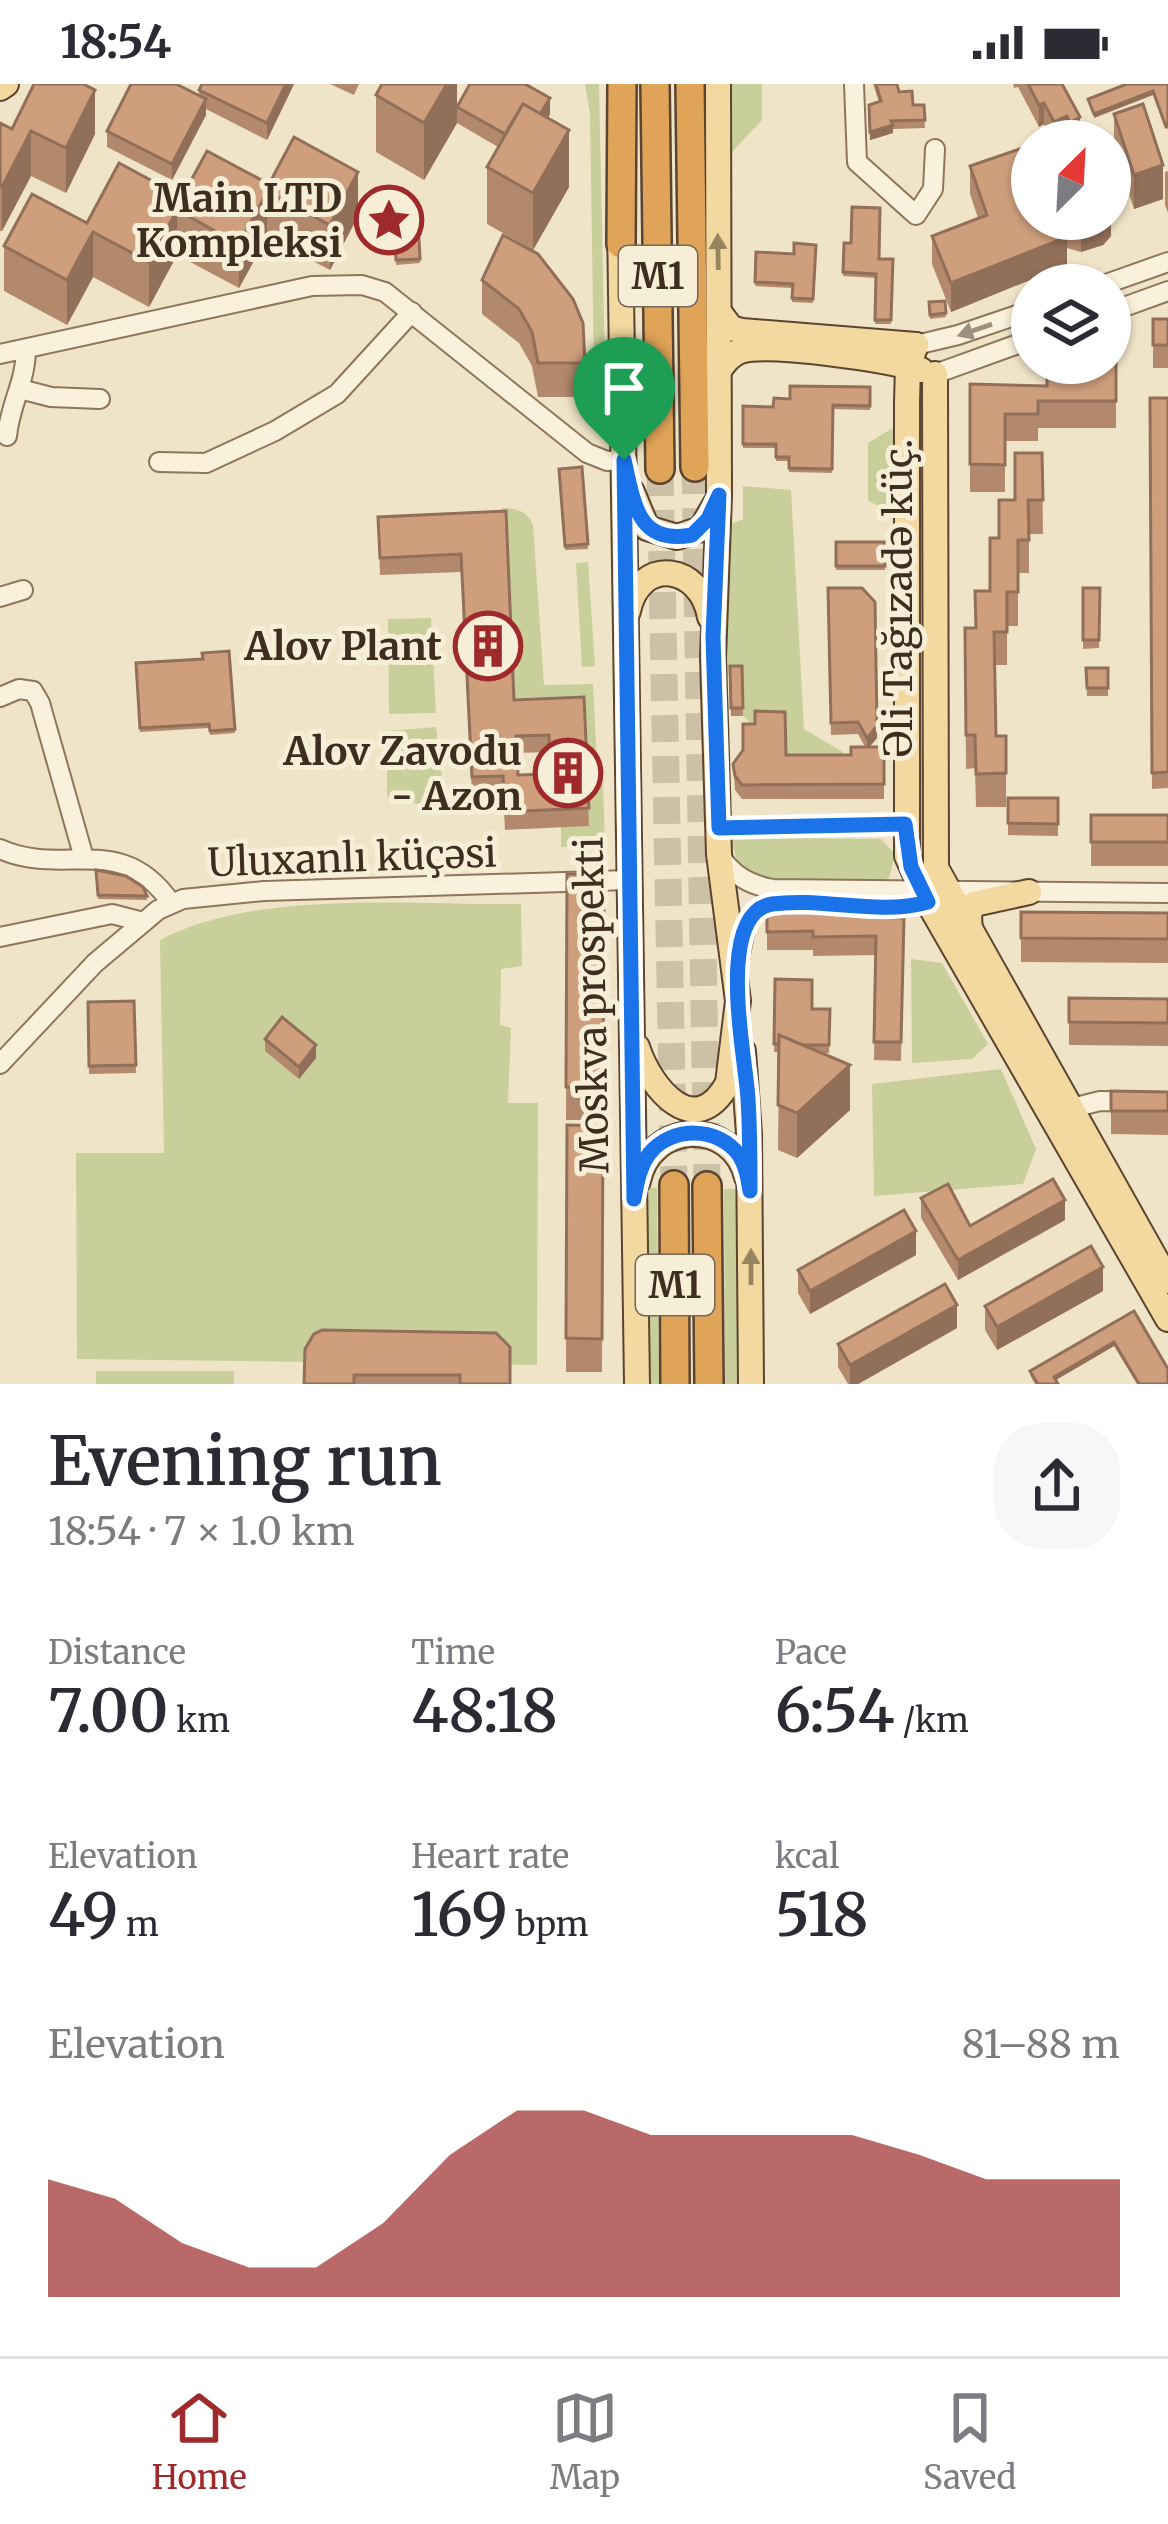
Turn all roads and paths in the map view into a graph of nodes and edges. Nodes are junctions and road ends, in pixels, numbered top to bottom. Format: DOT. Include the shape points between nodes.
graph roads {
  1 [pos="617,84"];
  2 [pos="655,84"];
  3 [pos="691,84"];
  4 [pos="718,84"];
  5 [pos="854,84"];
  6 [pos="935,149"];
  7 [pos="621,244"];
  8 [pos="1168,262"];
  9 [pos="1143,271"];
  10 [pos="1131,275"];
  11 [pos="1160,294"];
  12 [pos="1131,304"];
  13 [pos="412,312"];
  14 [pos="719,312"];
  15 [pos="1011,317"];
  16 [pos="1011,347"];
  17 [pos="26,349"];
  18 [pos="0,354"];
  19 [pos="912,355"];
  20 [pos="719,370"];
  21 [pos="935,374"];
  22 [pos="20,388"];
  23 [pos="907,398"];
  24 [pos="100,399"];
  25 [pos="935,400"];
  26 [pos="7,436"];
  27 [pos="624,460"];
  28 [pos="159,462"];
  29 [pos="695,467"];
  30 [pos="660,469"];
  31 [pos="719,495"];
  32 [pos="23,590"];
  33 [pos="0,597"];
  34 [pos="625,624"];
  35 [pos="713,637"];
  36 [pos="0,697"];
  37 [pos="905,824"];
  38 [pos="719,841"];
  39 [pos="6,855"];
  40 [pos="84,858"];
  41 [pos="629,880"];
  42 [pos="1029,892"];
  43 [pos="1168,892"];
  44 [pos="932,895"];
  45 [pos="171,903"];
  46 [pos="142,922"];
  47 [pos="960,929"];
  48 [pos="0,937"];
  49 [pos="737,970"];
  50 [pos="738,1001"];
  51 [pos="632,1028"];
  52 [pos="0,1064"];
  53 [pos="1168,1102"];
  54 [pos="1068,1109"];
  55 [pos="674,1185"];
  56 [pos="707,1186"];
  57 [pos="750,1191"];
  58 [pos="634,1199"];
  59 [pos="1168,1281"];
  60 [pos="1168,1319"];
  61 [pos="637,1384"];
  62 [pos="675,1384"];
  63 [pos="709,1384"];
  64 [pos="751,1384"];
  1 -- 7 [label="highway"];
  2 -- 30 [label="highway, M1"];
  3 -- 29 [label="highway, M1"];
  14 -- 4 [label="main road, one-way"];
  5 -- 6 [label="street" via="857,162 916,215 933,189"];
  7 -- 27 [label="main road, Moskva prospekti"];
  8 -- 9 [label="street"];
  9 -- 10 [label="street"];
  9 -- 11 [label="street"];
  11 -- 12 [label="street"];
  13 -- 17 [label="street" via="362,285 312,286"];
  13 -- 27 [label="street" via="587,453"];
  13 -- 28 [label="street" via="337,394 206,463"];
  14 -- 19 [label="main road" via="742,332"];
  14 -- 20 [label="main road"];
  15 -- 19 [label="street, one-way"];
  16 -- 21 [label="street"];
  17 -- 18 [label="street"];
  17 -- 22 [label="street"];
  19 -- 20 [label="main road" via="756,350 733,355"];
  19 -- 21 [label="main road"];
  19 -- 23 [label="main road, Əli Tağızadə küç."];
  20 -- 31 [label="main road"];
  21 -- 25 [label="main road, Əli Tağızadə küç."];
  22 -- 24 [label="street"];
  22 -- 26 [label="street"];
  23 -- 25 [label="main road" via="920,389"];
  23 -- 37 [label="main road, Əli Tağızadə küç."];
  25 -- 44 [label="main road, Əli Tağızadə küç."];
  27 -- 31 [label="main road" via="640,516 662,535 692,535"];
  27 -- 34 [label="main road, Moskva prospekti"];
  31 -- 35 [label="main road"];
  32 -- 33 [label="street"];
  34 -- 35 [label="main road" via="636,588 656,575 678,575 704,595"];
  34 -- 41 [label="main road, Moskva prospekti"];
  35 -- 38 [label="main road"];
  36 -- 40 [label="street" via="19,688 40,703"];
  37 -- 38 [label="street"];
  37 -- 44 [label="main road, Əli Tağızadə küç." via="908,856"];
  38 -- 44 [label="street" via="734,874 766,888"];
  38 -- 49 [label="main road"];
  39 -- 40 [label="street"];
  40 -- 45 [label="street" via="143,870"];
  41 -- 45 [label="street, Uluxanlı küçəsi" via="264,891"];
  41 -- 51 [label="main road, Moskva prospekti"];
  42 -- 43 [label="street"];
  42 -- 44 [label="street"];
  42 -- 47 [label="main road" via="974,904"];
  44 -- 47 [label="main road"];
  44 -- 49 [label="street" via="891,907 762,907 747,920"];
  45 -- 46 [label="street, Uluxanlı küçəsi"];
  46 -- 48 [label="street" via="112,914"];
  46 -- 52 [label="street, Uluxanlı küçəsi"];
  47 -- 54 [label="main road"];
  47 -- 60 [label="main road"];
  49 -- 50 [label="main road"];
  50 -- 51 [label="main road" via="728,1083 702,1106 662,1095"];
  50 -- 57 [label="main road"];
  51 -- 58 [label="main road, Moskva prospekti"];
  53 -- 54 [label="street"];
  54 -- 59 [label="main road"];
  55 -- 62 [label="highway, Moskva prospekti / M1"];
  56 -- 63 [label="highway, M1"];
  57 -- 58 [label="main road" via="740,1156 697,1132 653,1149"];
  64 -- 57 [label="main road, one-way"];
  58 -- 61 [label="main road, Moskva prospekti"];
}
